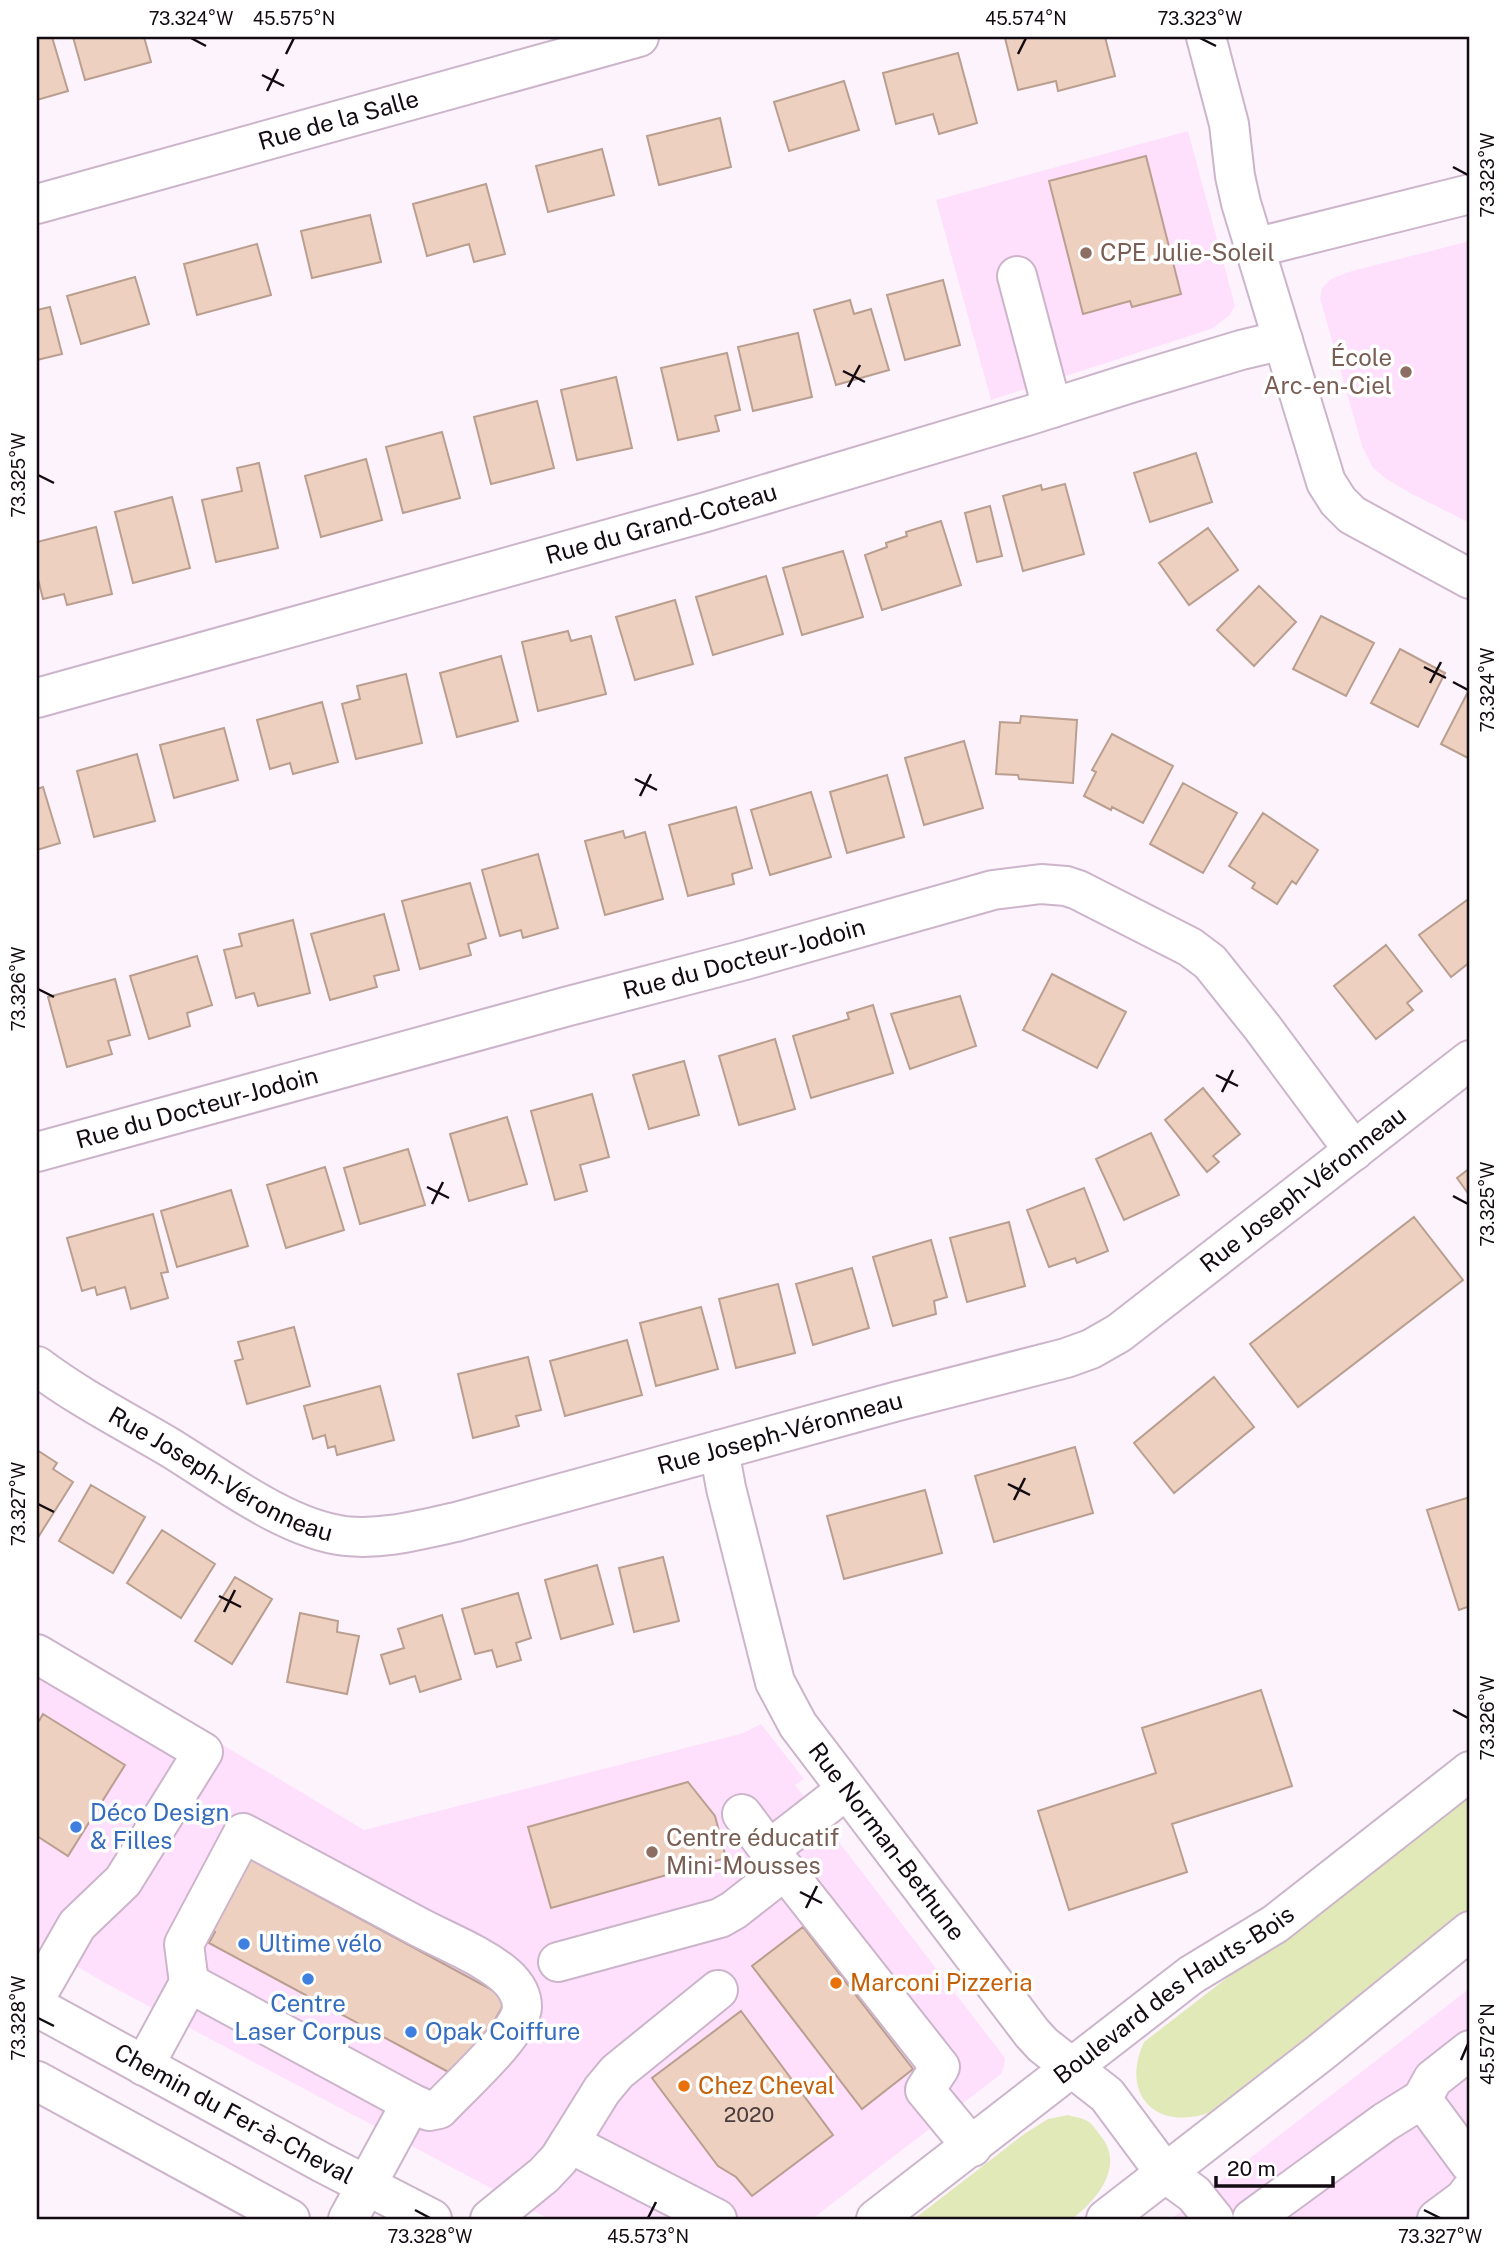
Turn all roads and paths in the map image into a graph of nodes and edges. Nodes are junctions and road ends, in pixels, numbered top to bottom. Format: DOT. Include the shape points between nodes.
graph roads {
  1 [pos="639,37"];
  2 [pos="1206,37"];
  3 [pos="1470,194"];
  4 [pos="37,204"];
  5 [pos="1254,248"];
  6 [pos="1017,276"];
  7 [pos="1283,340"];
  8 [pos="1052,408"];
  9 [pos="1470,579"];
  10 [pos="37,698"];
  11 [pos="1470,1060"];
  12 [pos="37,1152"];
  13 [pos="1354,1152"];
  14 [pos="37,1366"];
  15 [pos="719,1450"];
  16 [pos="37,1654"];
  17 [pos="1470,1771"];
  18 [pos="846,1790"];
  19 [pos="742,1814"];
  20 [pos="777,1860"];
  21 [pos="1470,1931"];
  22 [pos="558,1962"];
  23 [pos="189,1983"];
  24 [pos="718,1990"];
  25 [pos="37,1995"];
  26 [pos="37,2007"];
  27 [pos="1470,2050"];
  28 [pos="144,2066"];
  29 [pos="1072,2069"];
  30 [pos="37,2081"];
  31 [pos="1422,2099"];
  32 [pos="411,2103"];
  33 [pos="569,2143"];
  34 [pos="972,2147"];
  35 [pos="1470,2164"];
  36 [pos="1165,2173"];
  37 [pos="366,2186"];
  38 [pos="1470,2191"];
  39 [pos="290,2219"];
  40 [pos="348,2219"];
  41 [pos="432,2219"];
  42 [pos="490,2219"];
  43 [pos="717,2219"];
  44 [pos="877,2219"];
  45 [pos="1106,2219"];
  46 [pos="1214,2219"];
  47 [pos="1252,2219"];
  48 [pos="1437,2219"];
  1 -- 4 [label="street, Rue de la Salle"];
  2 -- 5 [label="street"];
  3 -- 5 [label="street"];
  5 -- 7 [label="street"];
  6 -- 8 [label="street"];
  7 -- 8 [label="street, Rue du Grand-Coteau"];
  7 -- 9 [label="street" via="1326,482 1338,501 1368,525"];
  8 -- 10 [label="street, Rue du Grand-Coteau" via="706,512"];
  11 -- 13 [label="street, Rue Joseph-Véronneau"];
  12 -- 13 [label="street, Rue du Docteur-Jodoin" via="993,890 1041,884 1077,890 1190,947 1210,962"];
  13 -- 15 [label="street, Rue Joseph-Véronneau" via="1119,1333 1091,1349"];
  14 -- 15 [label="street, Rue Joseph-Véronneau" via="278,1513 343,1535 390,1536 456,1522"];
  15 -- 18 [label="street, Rue Norman-Bethune" via="775,1682 798,1725"];
  16 -- 25 [label="street" via="203,1752 123,1881 77,1926"];
  17 -- 29 [label="street, Boulevard des Hauts-Bois" via="1275,1924 1191,1975"];
  18 -- 20 [label="street"];
  18 -- 29 [label="street, Rue Norman-Bethune" via="1032,2034"];
  19 -- 20 [label="street"];
  20 -- 22 [label="street" via="734,1910 720,1918"];
  20 -- 34 [label="street" via="940,2067 925,2090"];
  21 -- 36 [label="street"];
  23 -- 28 [label="street"];
  23 -- 32 [label="street"];
  23 -- 32 [label="street" via="184,1944 243,1833 460,1949 514,1984 522,2009 505,2039 439,2109 429,2111"];
  24 -- 33 [label="street" via="617,2072"];
  26 -- 28 [label="street, Chemin du Fer-à-Cheval"];
  27 -- 31 [label="street" via="1433,2079"];
  28 -- 37 [label="street, Chemin du Fer-à-Cheval"];
  29 -- 34 [label="street, Boulevard des Hauts-Bois"];
  29 -- 36 [label="street, Rue Norman-Bethune" via="1107,2095"];
  30 -- 39 [label="street"];
  31 -- 35 [label="street"];
  31 -- 47 [label="street"];
  32 -- 37 [label="street"];
  33 -- 42 [label="street" via="544,2175"];
  33 -- 43 [label="street"];
  34 -- 44 [label="street, Boulevard des Hauts-Bois"];
  36 -- 45 [label="street"];
  36 -- 46 [label="street, Rue Norman-Bethune" via="1194,2194"];
  37 -- 40 [label="street"];
  37 -- 41 [label="street, Chemin du Fer-à-Cheval"];
  38 -- 48 [label="street"];
}
